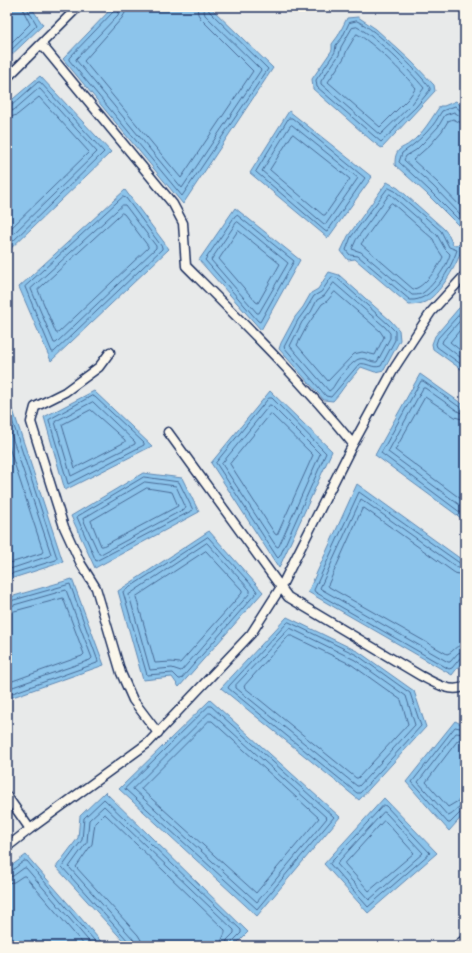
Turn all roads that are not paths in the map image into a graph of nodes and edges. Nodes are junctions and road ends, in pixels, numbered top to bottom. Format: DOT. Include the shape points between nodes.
graph roads {
  1 [pos="78,7"];
  2 [pos="42,44"];
  3 [pos="7,78"];
  4 [pos="465,275"];
  5 [pos="110,352"];
  6 [pos="168,432"];
  7 [pos="353,444"];
  8 [pos="281,587"];
  9 [pos="465,686"];
  10 [pos="158,733"];
  11 [pos="7,796"];
  12 [pos="30,829"];
  13 [pos="7,847"];
  14 [pos="465,939"];
  15 [pos="456,946"];
  1 -- 2 [label="lane"];
  2 -- 3 [label="lane"];
  2 -- 7 [label="lane" via="173,204 183,223 186,266 262,341"];
  4 -- 7 [label="lane" via="431,312 395,367"];
  5 -- 10 [label="lane" via="99,367 65,392 35,407 31,422 64,527 81,564 96,588 121,673 133,700"];
  6 -- 8 [label="lane"];
  7 -- 8 [label="lane"];
  8 -- 9 [label="lane" via="288,597 421,676 443,687 460,689"];
  8 -- 10 [label="lane" via="251,634"];
  10 -- 12 [label="lane"];
  11 -- 12 [label="lane"];
  12 -- 13 [label="lane"];
  14 -- 15 [label="lane"];
}
